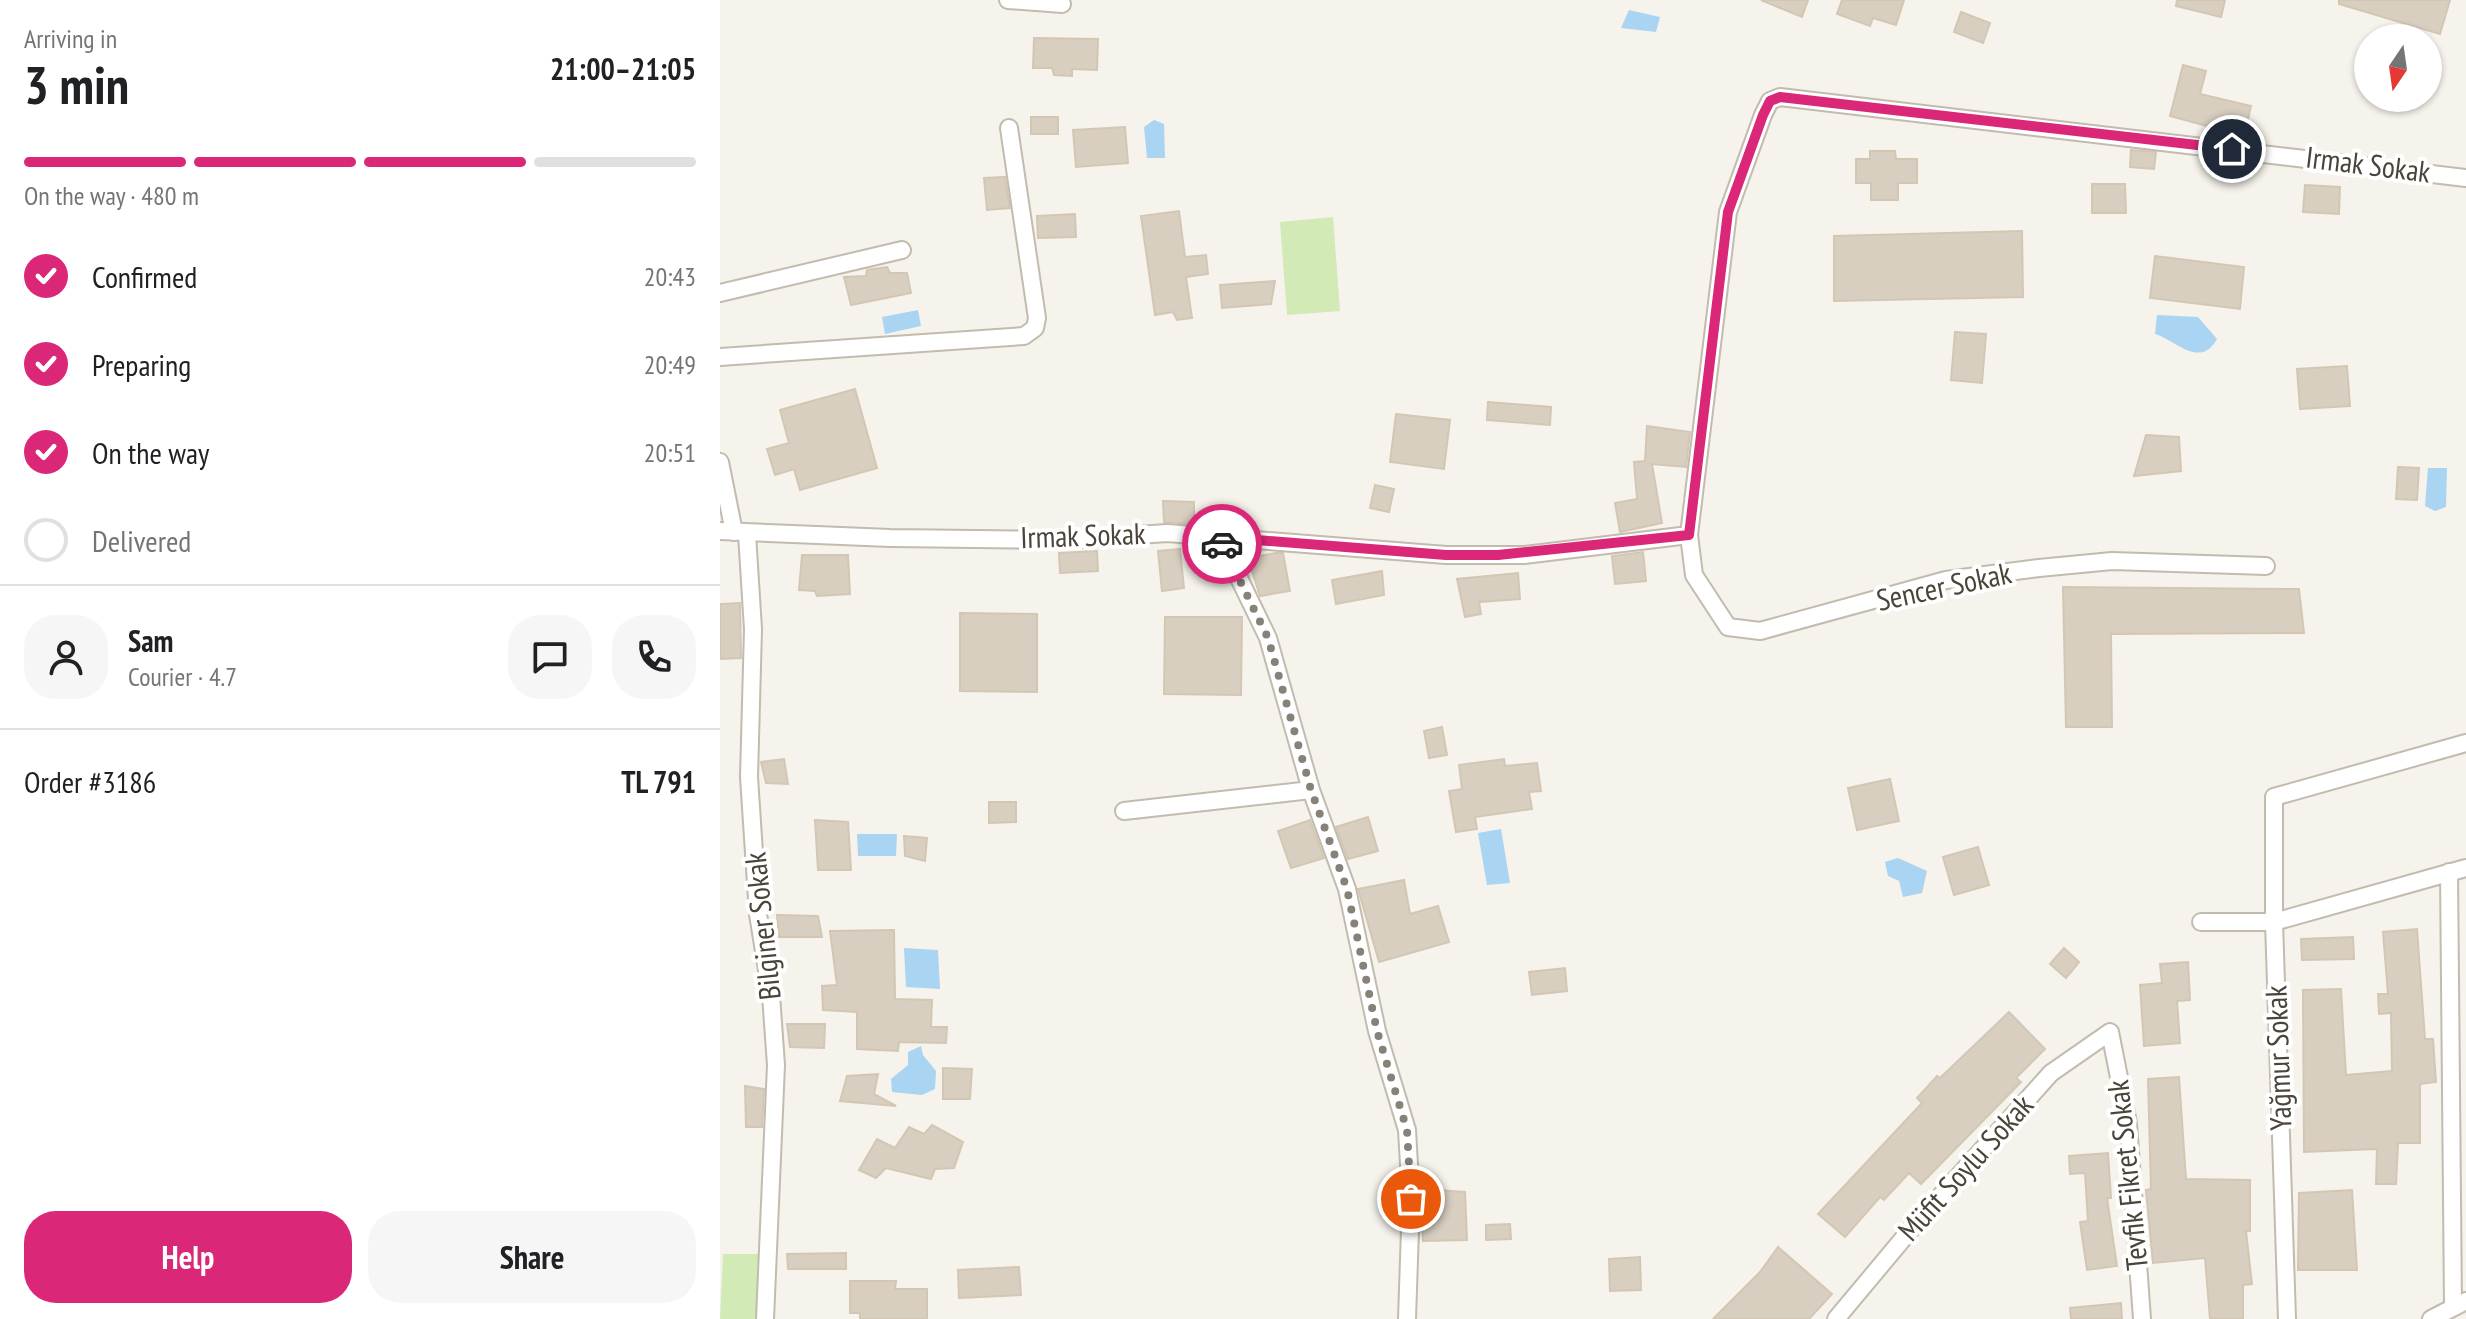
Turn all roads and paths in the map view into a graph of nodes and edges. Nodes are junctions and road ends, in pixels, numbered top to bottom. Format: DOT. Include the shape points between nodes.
graph roads {
  1 [pos="1008,0"];
  2 [pos="1062,4"];
  3 [pos="1009,128"];
  4 [pos="2466,178"];
  5 [pos="902,250"];
  6 [pos="720,293"];
  7 [pos="720,357"];
  8 [pos="720,462"];
  9 [pos="734,532"];
  10 [pos="1689,535"];
  11 [pos="1219,537"];
  12 [pos="2266,566"];
  13 [pos="2466,743"];
  14 [pos="1311,790"];
  15 [pos="1124,811"];
  16 [pos="2466,868"];
  17 [pos="2449,872"];
  18 [pos="2201,922"];
  19 [pos="2274,922"];
  20 [pos="2110,1032"];
  21 [pos="2460,1304"];
  22 [pos="765,1319"];
  23 [pos="1407,1319"];
  24 [pos="1836,1319"];
  25 [pos="2142,1319"];
  26 [pos="2287,1319"];
  27 [pos="2431,1319"];
  1 -- 2 [label="street"];
  3 -- 7 [label="street" via="1035,328 1024,336"];
  4 -- 10 [label="street, Irmak Sokak" via="1806,98 1770,101 1728,212"];
  5 -- 6 [label="street"];
  8 -- 9 [label="street, Bilginer Sokak"];
  9 -- 11 [label="street, Irmak Sokak" via="905,539 1067,540 1167,533"];
  9 -- 22 [label="street, Bilginer Sokak" via="753,629 750,792 776,1065"];
  10 -- 11 [label="street, Irmak Sokak" via="1524,555 1446,555"];
  10 -- 12 [label="street, Sencer Sokak" via="1694,575 1728,627 1760,631 1946,580 2023,570 2112,561"];
  11 -- 14 [label="street" via="1268,638"];
  13 -- 19 [label="street, Yağmur Sokak" via="2274,797"];
  14 -- 15 [label="street"];
  14 -- 23 [label="street" via="1347,889 1377,1031 1407,1130"];
  16 -- 17 [label="street"];
  17 -- 19 [label="street"];
  17 -- 21 [label="street"];
  18 -- 19 [label="street"];
  19 -- 26 [label="street, Yağmur Sokak"];
  20 -- 24 [label="street, Müfit Soylu Sokak" via="2051,1073"];
  20 -- 25 [label="street, Tevfik Fikret Sokak" via="2128,1123"];
  21 -- 27 [label="street"];
}
